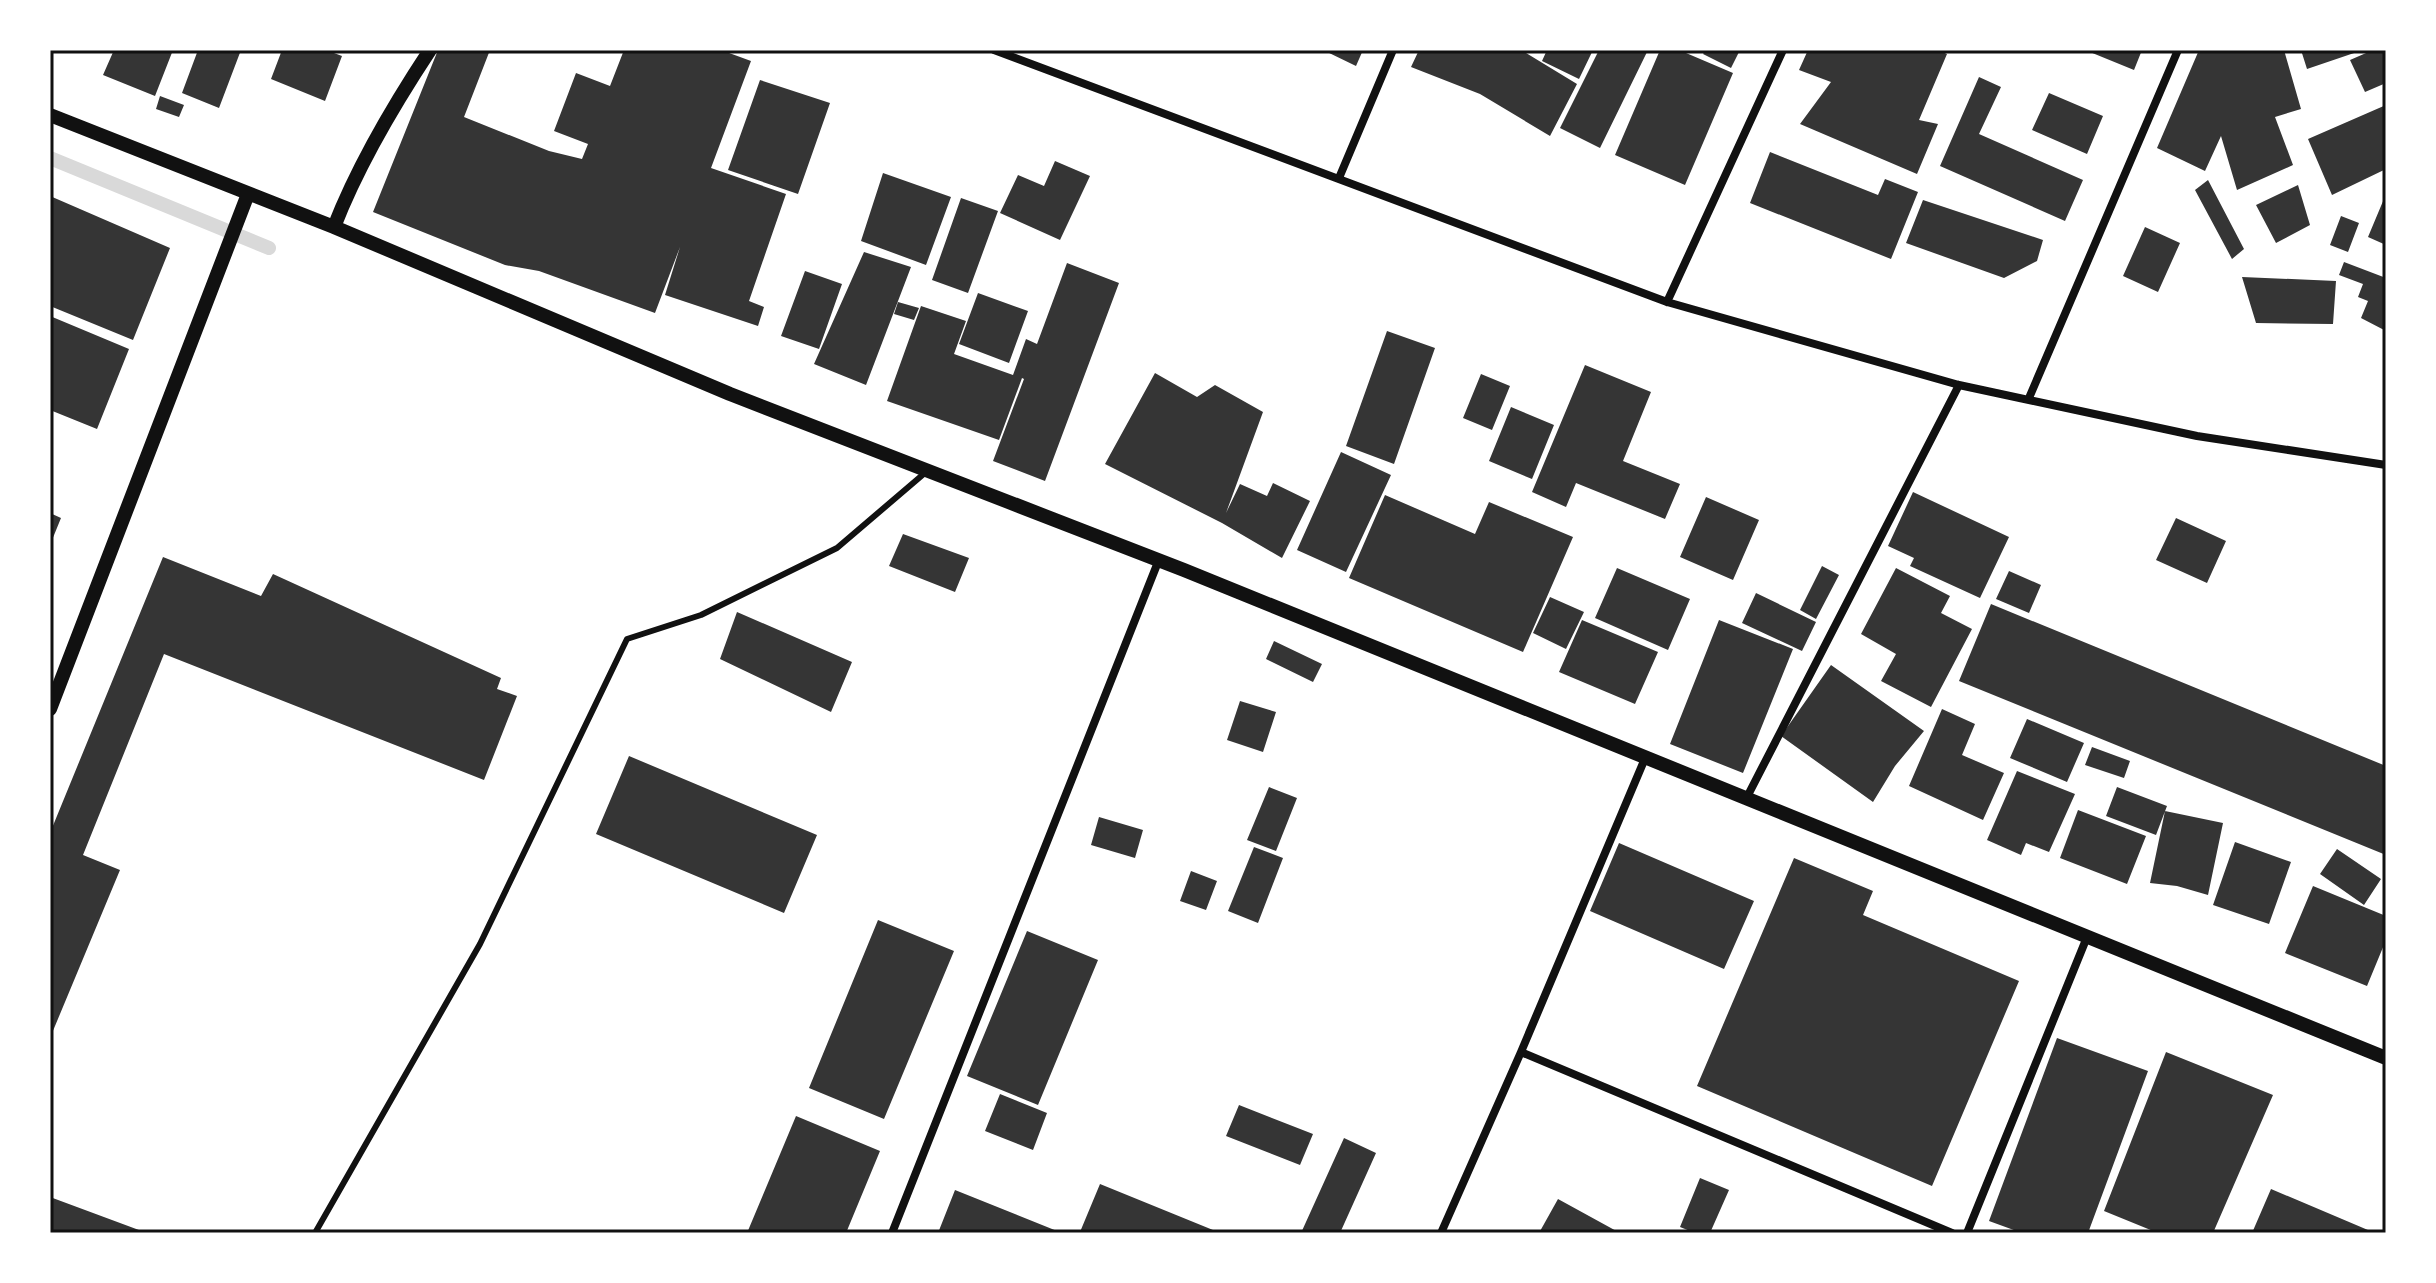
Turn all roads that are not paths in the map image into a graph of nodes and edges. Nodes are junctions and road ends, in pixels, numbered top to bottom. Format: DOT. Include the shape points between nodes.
graph roads {
  1 [pos="430,50"];
  2 [pos="994,50"];
  3 [pos="1393,50"];
  4 [pos="1783,50"];
  5 [pos="2178,50"];
  6 [pos="50,115"];
  7 [pos="1339,178"];
  8 [pos="248,194"];
  9 [pos="334,227"];
  10 [pos="1667,302"];
  11 [pos="1959,385"];
  12 [pos="2029,398"];
  13 [pos="2386,465"];
  14 [pos="926,472"];
  15 [pos="1158,562"];
  16 [pos="50,709"];
  17 [pos="1646,756"];
  18 [pos="1746,799"];
  19 [pos="2087,937"];
  20 [pos="1521,1052"];
  21 [pos="2386,1058"];
  22 [pos="315,1233"];
  23 [pos="892,1233"];
  24 [pos="1441,1233"];
  25 [pos="1952,1233"];
  26 [pos="1967,1233"];
  1 -- 9 [label="street" via="370,151"];
  2 -- 7 [label="street"];
  3 -- 7 [label="street"];
  4 -- 10 [label="street"];
  5 -- 12 [label="street"];
  6 -- 8 [label="street"];
  7 -- 10 [label="street"];
  8 -- 9 [label="street"];
  8 -- 16 [label="street"];
  9 -- 14 [label="street"];
  10 -- 11 [label="street"];
  11 -- 12 [label="street"];
  11 -- 18 [label="street"];
  12 -- 13 [label="street" via="2197,436"];
  14 -- 15 [label="street"];
  14 -- 22 [label="lane" via="837,548 701,615 627,639 480,944"];
  15 -- 17 [label="street"];
  15 -- 23 [label="street"];
  17 -- 18 [label="street"];
  17 -- 20 [label="street"];
  18 -- 19 [label="street"];
  19 -- 21 [label="street"];
  19 -- 26 [label="street"];
  20 -- 24 [label="street"];
  20 -- 25 [label="street"];
}
